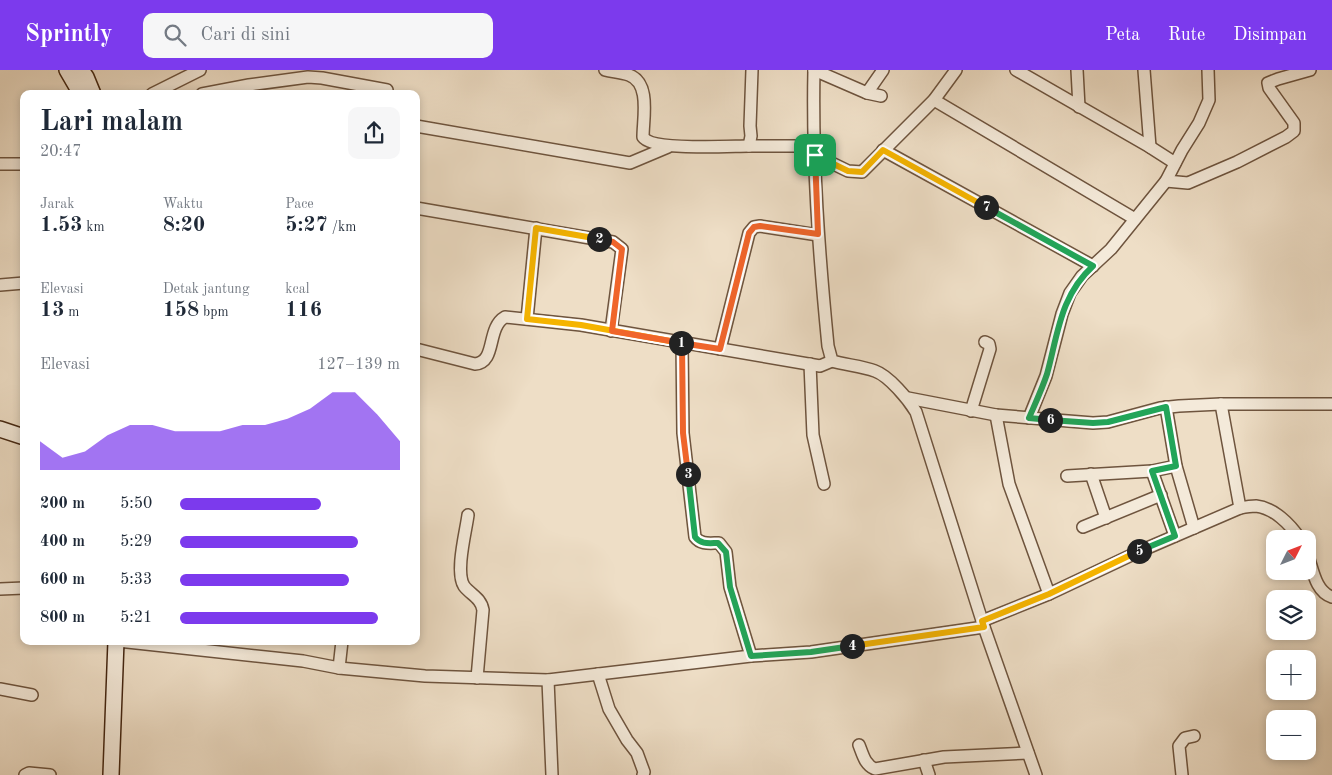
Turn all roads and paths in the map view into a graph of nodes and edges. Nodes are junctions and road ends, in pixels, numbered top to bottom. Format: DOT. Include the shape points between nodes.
graph roads {
  1 [pos="66,70"];
  2 [pos="81,70"];
  3 [pos="200,70"];
  4 [pos="605,70"];
  5 [pos="752,70"];
  6 [pos="814,70"];
  7 [pos="883,70"];
  8 [pos="956,70"];
  9 [pos="1016,70"];
  10 [pos="1077,70"];
  11 [pos="1144,70"];
  12 [pos="1208,70"];
  13 [pos="1310,70"];
  14 [pos="78,90"];
  15 [pos="91,90"];
  16 [pos="167,90"];
  17 [pos="223,90"];
  18 [pos="387,90"];
  19 [pos="867,93"];
  20 [pos="881,96"];
  21 [pos="934,100"];
  22 [pos="1079,107"];
  23 [pos="420,127"];
  24 [pos="668,146"];
  25 [pos="749,146"];
  26 [pos="1150,147"];
  27 [pos="815,150"];
  28 [pos="883,150"];
  29 [pos="1175,163"];
  30 [pos="0,164"];
  31 [pos="20,164"];
  32 [pos="1166,181"];
  33 [pos="420,209"];
  34 [pos="1135,219"];
  35 [pos="536,228"];
  36 [pos="818,234"];
  37 [pos="1093,266"];
  38 [pos="20,283"];
  39 [pos="0,285"];
  40 [pos="527,319"];
  41 [pos="612,331"];
  42 [pos="985,342"];
  43 [pos="682,343"];
  44 [pos="720,349"];
  45 [pos="420,350"];
  46 [pos="832,361"];
  47 [pos="810,364"];
  48 [pos="908,398"];
  49 [pos="1221,404"];
  50 [pos="1332,404"];
  51 [pos="1166,407"];
  52 [pos="971,410"];
  53 [pos="996,415"];
  54 [pos="1029,418"];
  55 [pos="0,430"];
  56 [pos="20,435"];
  57 [pos="1176,466"];
  58 [pos="1152,471"];
  59 [pos="1090,474"];
  60 [pos="1067,476"];
  61 [pos="824,484"];
  62 [pos="1160,494"];
  63 [pos="1240,508"];
  64 [pos="468,515"];
  65 [pos="1106,518"];
  66 [pos="1083,527"];
  67 [pos="1194,528"];
  68 [pos="1294,530"];
  69 [pos="1175,536"];
  70 [pos="1316,577"];
  71 [pos="20,588"];
  72 [pos="0,589"];
  73 [pos="1049,594"];
  74 [pos="1332,597"];
  75 [pos="983,624"];
  76 [pos="106,645"];
  77 [pos="117,645"];
  78 [pos="154,645"];
  79 [pos="342,645"];
  80 [pos="751,656"];
  81 [pos="339,668"];
  82 [pos="598,674"];
  83 [pos="477,678"];
  84 [pos="548,680"];
  85 [pos="0,689"];
  86 [pos="32,695"];
  87 [pos="1194,736"];
  88 [pos="859,745"];
  89 [pos="1028,753"];
  90 [pos="924,760"];
  91 [pos="876,772"];
  92 [pos="25,775"];
  93 [pos="50,775"];
  94 [pos="101,775"];
  95 [pos="111,775"];
  96 [pos="552,775"];
  97 [pos="643,775"];
  98 [pos="929,775"];
  99 [pos="1036,775"];
  100 [pos="1182,775"];
  1 -- 14 [label="main road"];
  2 -- 15 [label="main road"];
  3 -- 16 [label="street"];
  4 -- 24 [label="street" via="630,75 639,82 643,90 644,139"];
  5 -- 25 [label="street"];
  6 -- 19 [label="street"];
  6 -- 27 [label="street"];
  7 -- 19 [label="street"];
  8 -- 21 [label="street"];
  9 -- 22 [label="street"];
  10 -- 22 [label="street"];
  11 -- 26 [label="street"];
  12 -- 29 [label="street" via="1209,100 1199,124"];
  13 -- 32 [label="street" via="1268,84 1294,123 1294,131 1237,162 1188,183"];
  17 -- 18 [label="street" via="308,78"];
  19 -- 20 [label="street"];
  21 -- 28 [label="street"];
  21 -- 34 [label="street"];
  22 -- 26 [label="street"];
  23 -- 24 [label="street" via="630,163"];
  24 -- 25 [label="street"];
  25 -- 27 [label="street"];
  26 -- 29 [label="street"];
  27 -- 28 [label="street" via="848,171 862,172"];
  27 -- 36 [label="street"];
  28 -- 37 [label="street"];
  29 -- 32 [label="street"];
  30 -- 31 [label="street"];
  32 -- 34 [label="street"];
  33 -- 35 [label="street"];
  34 -- 37 [label="street"];
  35 -- 40 [label="street"];
  35 -- 41 [label="street" via="613,242 622,249"];
  36 -- 44 [label="street" via="754,227 749,233"];
  36 -- 46 [label="street"];
  37 -- 54 [label="street" via="1070,293 1046,376"];
  38 -- 39 [label="street"];
  40 -- 41 [label="street"];
  40 -- 45 [label="street" via="504,317 497,323 487,359 481,363"];
  41 -- 43 [label="street"];
  42 -- 52 [label="street" via="990,349"];
  43 -- 44 [label="street"];
  43 -- 80 [label="street" via="683,433 695,537 703,543 718,543 726,552 730,587"];
  44 -- 47 [label="street"];
  46 -- 47 [label="street" via="820,366"];
  46 -- 48 [label="street" via="873,370"];
  47 -- 61 [label="street" via="813,435"];
  48 -- 52 [label="street"];
  48 -- 75 [label="street" via="916,412"];
  49 -- 50 [label="street"];
  49 -- 51 [label="street"];
  49 -- 63 [label="street"];
  51 -- 54 [label="street" via="1108,422"];
  51 -- 57 [label="street"];
  52 -- 53 [label="street"];
  53 -- 54 [label="street"];
  53 -- 73 [label="street" via="1009,484"];
  55 -- 56 [label="main road"];
  57 -- 58 [label="street"];
  57 -- 67 [label="street"];
  58 -- 59 [label="street"];
  58 -- 62 [label="street"];
  59 -- 60 [label="street"];
  59 -- 65 [label="street"];
  62 -- 65 [label="street"];
  62 -- 69 [label="street"];
  63 -- 67 [label="street"];
  63 -- 68 [label="street" via="1265,508"];
  64 -- 83 [label="street" via="461,569 463,584 478,598 483,610"];
  65 -- 66 [label="street"];
  67 -- 69 [label="street"];
  69 -- 73 [label="street"];
  70 -- 74 [label="street" via="1324,594"];
  71 -- 72 [label="street"];
  73 -- 75 [label="street"];
  75 -- 80 [label="street" via="811,652"];
  75 -- 89 [label="street"];
  76 -- 94 [label="main road"];
  77 -- 95 [label="main road"];
  78 -- 81 [label="street" via="303,661"];
  79 -- 81 [label="street"];
  80 -- 82 [label="street"];
  81 -- 83 [label="street"];
  82 -- 84 [label="street"];
  82 -- 97 [label="street" via="609,709 637,753"];
  83 -- 84 [label="street"];
  84 -- 96 [label="street"];
  85 -- 86 [label="street"];
  87 -- 100 [label="street" via="1185,738 1179,746"];
  88 -- 91 [label="street" via="866,763"];
  89 -- 90 [label="street"];
  89 -- 99 [label="street"];
  90 -- 91 [label="street"];
  90 -- 98 [label="street"];
  92 -- 93 [label="street"];
}
